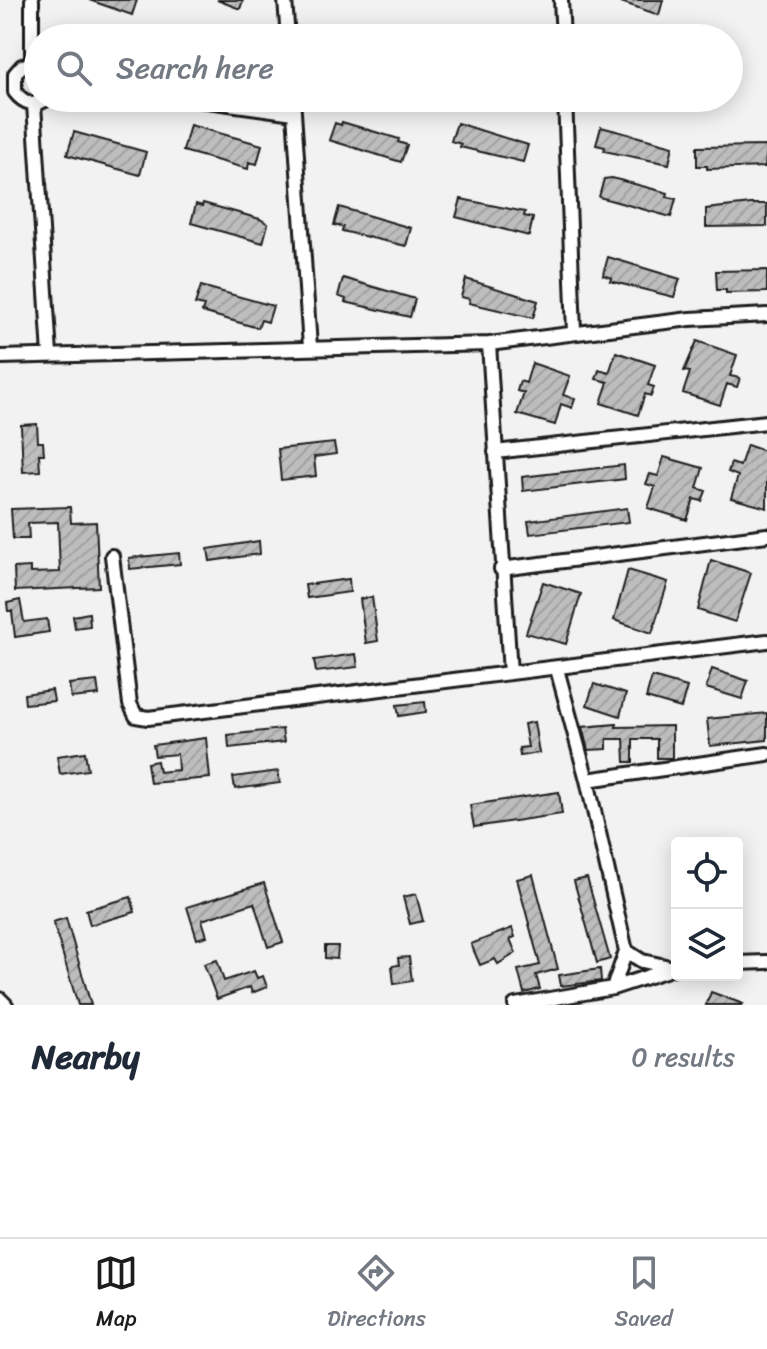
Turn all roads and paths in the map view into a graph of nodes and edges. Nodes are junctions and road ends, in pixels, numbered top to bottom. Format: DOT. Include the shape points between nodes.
graph roads {
  1 [pos="32,0"];
  2 [pos="285,0"];
  3 [pos="561,0"];
  4 [pos="33,24"];
  5 [pos="287,24"];
  6 [pos="562,24"];
  7 [pos="24,65"];
  8 [pos="6,83"];
  9 [pos="24,100"];
  10 [pos="35,112"];
  11 [pos="287,112"];
  12 [pos="566,112"];
  13 [pos="294,113"];
  14 [pos="767,315"];
  15 [pos="574,332"];
  16 [pos="489,344"];
  17 [pos="310,347"];
  18 [pos="50,355"];
  19 [pos="0,357"];
  20 [pos="767,422"];
  21 [pos="495,452"];
  22 [pos="767,535"];
  23 [pos="112,556"];
  24 [pos="501,569"];
  25 [pos="767,641"];
  26 [pos="557,669"];
  27 [pos="510,673"];
  28 [pos="767,754"];
  29 [pos="587,780"];
  30 [pos="626,951"];
  31 [pos="767,962"];
  32 [pos="743,963"];
  33 [pos="671,967"];
  34 [pos="671,969"];
  35 [pos="613,988"];
  36 [pos="0,999"];
  37 [pos="6,1005"];
  38 [pos="515,1005"];
  1 -- 4 [label="street"];
  2 -- 5 [label="street"];
  3 -- 6 [label="street"];
  7 -- 8 [label="street"];
  8 -- 9 [label="street"];
  10 -- 18 [label="street"];
  11 -- 13 [label="street"];
  12 -- 15 [label="street"];
  13 -- 17 [label="street"];
  14 -- 15 [label="street"];
  15 -- 16 [label="street"];
  16 -- 17 [label="street"];
  16 -- 21 [label="street"];
  17 -- 18 [label="street"];
  18 -- 19 [label="street"];
  20 -- 21 [label="street"];
  21 -- 24 [label="street"];
  22 -- 24 [label="street"];
  23 -- 27 [label="street" via="130,704 136,716"];
  24 -- 27 [label="street"];
  25 -- 26 [label="street"];
  26 -- 27 [label="street"];
  26 -- 29 [label="street"];
  28 -- 29 [label="street"];
  29 -- 30 [label="street"];
  30 -- 33 [label="street" via="642,961"];
  30 -- 35 [label="street"];
  31 -- 32 [label="street"];
  34 -- 35 [label="street"];
  35 -- 38 [label="street"];
  36 -- 37 [label="street"];
}
